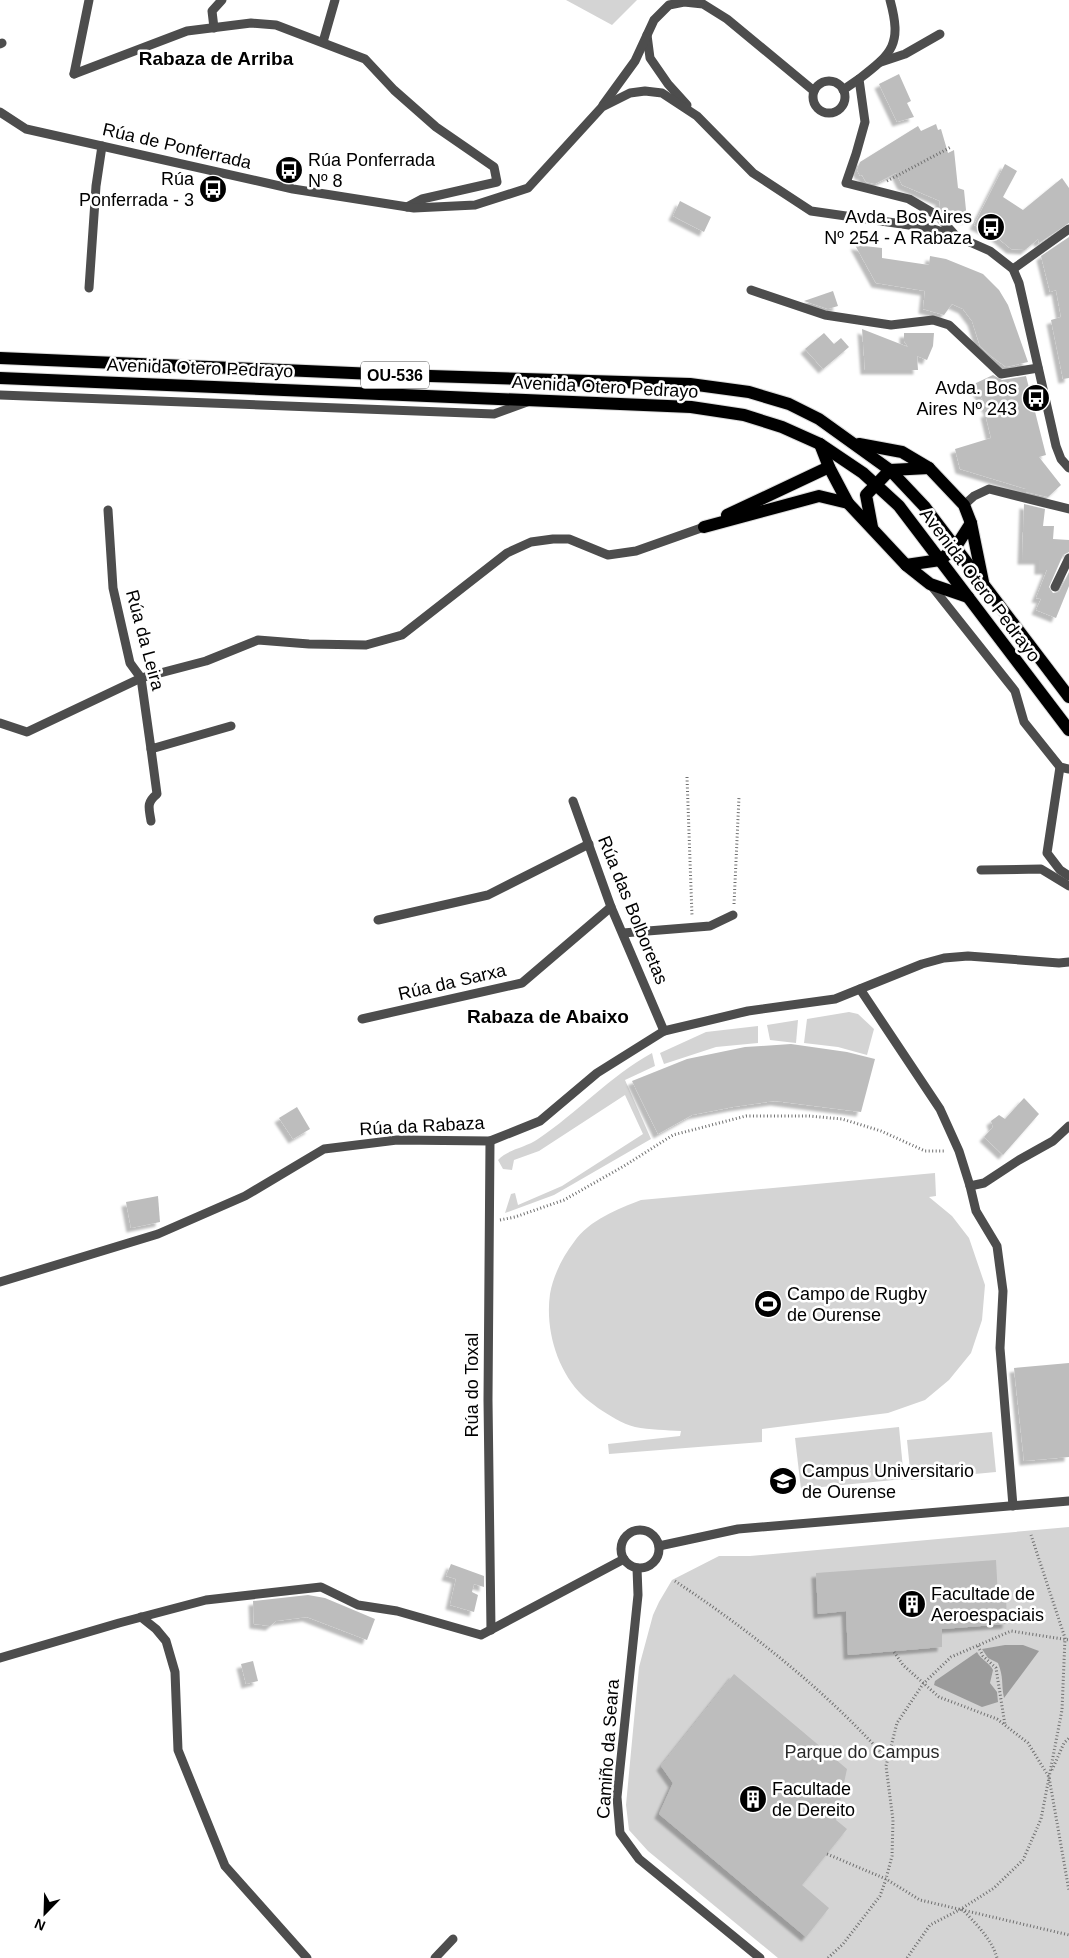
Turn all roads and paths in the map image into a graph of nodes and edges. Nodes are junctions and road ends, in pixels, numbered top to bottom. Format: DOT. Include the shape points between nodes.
graph roads {
  1 [pos="89,0"];
  2 [pos="222,0"];
  3 [pos="335,0"];
  4 [pos="890,0"];
  5 [pos="214,28"];
  6 [pos="647,34"];
  7 [pos="940,34"];
  8 [pos="323,42"];
  9 [pos="881,62"];
  10 [pos="859,79"];
  11 [pos="843,90"];
  12 [pos="814,91"];
  13 [pos="602,107"];
  14 [pos="0,112"];
  15 [pos="697,116"];
  16 [pos="102,146"];
  17 [pos="951,146"];
  18 [pos="871,190"];
  19 [pos="407,207"];
  20 [pos="1069,229"];
  21 [pos="956,236"];
  22 [pos="1013,269"];
  23 [pos="89,288"];
  24 [pos="751,290"];
  25 [pos="0,358"];
  26 [pos="1038,368"];
  27 [pos="0,378"];
  28 [pos="0,395"];
  29 [pos="532,400"];
  30 [pos="820,444"];
  31 [pos="855,444"];
  32 [pos="1065,456"];
  33 [pos="829,467"];
  34 [pos="929,468"];
  35 [pos="1069,468"];
  36 [pos="890,470"];
  37 [pos="876,485"];
  38 [pos="848,503"];
  39 [pos="964,505"];
  40 [pos="1069,509"];
  41 [pos="108,510"];
  42 [pos="971,523"];
  43 [pos="704,527"];
  44 [pos="872,527"];
  45 [pos="955,548"];
  46 [pos="1069,558"];
  47 [pos="940,560"];
  48 [pos="906,565"];
  49 [pos="930,584"];
  50 [pos="983,584"];
  51 [pos="1055,587"];
  52 [pos="968,597"];
  53 [pos="141,678"];
  54 [pos="1069,697"];
  55 [pos="0,723"];
  56 [pos="232,726"];
  57 [pos="1069,730"];
  58 [pos="151,749"];
  59 [pos="1065,768"];
  60 [pos="687,777"];
  61 [pos="739,797"];
  62 [pos="573,801"];
  63 [pos="151,821"];
  64 [pos="589,844"];
  65 [pos="981,870"];
  66 [pos="1069,876"];
  67 [pos="1069,886"];
  68 [pos="611,907"];
  69 [pos="734,915"];
  70 [pos="378,920"];
  71 [pos="692,927"];
  72 [pos="623,933"];
  73 [pos="1069,962"];
  74 [pos="860,989"];
  75 [pos="362,1019"];
  76 [pos="664,1031"];
  77 [pos="1069,1126"];
  78 [pos="490,1141"];
  79 [pos="959,1151"];
  80 [pos="970,1186"];
  81 [pos="489,1222"];
  82 [pos="0,1282"];
  83 [pos="1069,1501"];
  84 [pos="1013,1506"];
  85 [pos="1031,1535"];
  86 [pos="659,1546"];
  87 [pos="624,1559"];
  88 [pos="637,1568"];
  89 [pos="675,1581"];
  90 [pos="141,1617"];
  91 [pos="491,1630"];
  92 [pos="1067,1639"];
  93 [pos="978,1646"];
  94 [pos="894,1652"];
  95 [pos="0,1658"];
  96 [pos="922,1684"];
  97 [pos="1005,1726"];
  98 [pos="1069,1738"];
  99 [pos="888,1760"];
  100 [pos="1049,1777"];
  101 [pos="827,1854"];
  102 [pos="886,1879"];
  103 [pos="1069,1891"];
  104 [pos="961,1909"];
  105 [pos="1069,1935"];
  106 [pos="452,1939"];
  107 [pos="307,1958"];
  108 [pos="435,1958"];
  109 [pos="760,1958"];
  110 [pos="828,1958"];
  111 [pos="907,1958"];
  112 [pos="997,1958"];
  1 -- 5 [label="street" via="74,74 186,32"];
  2 -- 5 [label="street" via="212,11"];
  3 -- 8 [label="street"];
  4 -- 9 [label="street" via="896,22 892,47"];
  5 -- 8 [label="street" via="251,23 276,25"];
  6 -- 12 [label="street" via="654,20 669,5 684,2 704,4 727,19"];
  6 -- 13 [label="street" via="635,61"];
  6 -- 15 [label="street" via="650,58"];
  7 -- 9 [label="street" via="905,54"];
  8 -- 19 [label="street" via="366,59 394,90 436,127 494,167 497,182 422,200"];
  9 -- 10 [label="street"];
  10 -- 11 [label="street"];
  10 -- 18 [label="street" via="865,122 846,183"];
  11 -- 12 [label="street" via="837,83 827,81"];
  11 -- 12 [label="street" via="842,106 830,113 816,107"];
  13 -- 15 [label="street" via="630,93 645,90 662,93"];
  13 -- 19 [label="street, Rúa de Ponferrada" via="528,188 475,205"];
  14 -- 16 [label="street, Rúa de Ponferrada" via="26,129"];
  15 -- 21 [label="street" via="753,173 811,211 930,228"];
  16 -- 19 [label="street, Rúa de Ponferrada" via="293,190"];
  16 -- 23 [label="street"];
  17 -- 18 [label="path"];
  18 -- 21 [label="street" via="909,199 938,216"];
  20 -- 22 [label="street"];
  21 -- 22 [label="street" via="990,251"];
  22 -- 26 [label="street"];
  24 -- 26 [label="street" via="825,315 891,325 933,320 949,325 1001,374"];
  25 -- 31 [label="main road, Avenida Otero Pedrayo / OU-536" via="690,384 749,392 789,404 819,419"];
  26 -- 32 [label="street" via="1056,446"];
  27 -- 29 [label="main road, Avenida Otero Pedrayo / OU-536"];
  28 -- 29 [label="street" via="494,414"];
  29 -- 30 [label="main road, Avenida Otero Pedrayo / OU-536" via="691,407 744,415"];
  30 -- 33 [label="main road"];
  30 -- 37 [label="main road, Avenida Otero Pedrayo"];
  31 -- 34 [label="main road" via="902,452"];
  31 -- 36 [label="main road, Avenida Otero Pedrayo"];
  32 -- 35 [label="street"];
  33 -- 38 [label="main road"];
  33 -- 43 [label="main road"];
  34 -- 36 [label="main road"];
  34 -- 39 [label="main road"];
  36 -- 37 [label="main road"];
  36 -- 45 [label="main road, Avenida Otero Pedrayo" via="924,506"];
  37 -- 44 [label="main road" via="866,494"];
  37 -- 47 [label="main road, Avenida Otero Pedrayo" via="898,506"];
  38 -- 43 [label="main road" via="819,496"];
  38 -- 44 [label="main road"];
  39 -- 40 [label="street" via="989,489"];
  39 -- 42 [label="main road"];
  41 -- 53 [label="street, Rúa da Leira" via="114,588 130,663"];
  42 -- 45 [label="main road"];
  42 -- 50 [label="main road"];
  43 -- 53 [label="street" via="636,551 608,555 569,539 531,542 507,553 402,635 366,645 258,640 206,661"];
  44 -- 48 [label="main road"];
  45 -- 47 [label="main road"];
  45 -- 50 [label="main road, Avenida Otero Pedrayo"];
  46 -- 51 [label="street"];
  47 -- 48 [label="main road"];
  47 -- 52 [label="main road, Avenida Otero Pedrayo"];
  48 -- 49 [label="main road"];
  49 -- 52 [label="main road"];
  49 -- 59 [label="street" via="1015,692 1024,722"];
  50 -- 54 [label="main road, Avenida Otero Pedrayo"];
  52 -- 57 [label="main road, Avenida Otero Pedrayo"];
  53 -- 55 [label="street" via="27,732"];
  53 -- 58 [label="street, Rúa da Leira"];
  56 -- 58 [label="street"];
  58 -- 63 [label="street, Rúa da Leira" via="157,794 150,800"];
  59 -- 66 [label="street" via="1047,853"];
  60 -- 71 [label="path"];
  61 -- 69 [label="path"];
  62 -- 64 [label="street, Rúa das Bolboretas"];
  64 -- 68 [label="street, Rúa das Bolboretas"];
  64 -- 70 [label="street" via="488,894"];
  65 -- 67 [label="street" via="1041,869"];
  68 -- 72 [label="street, Rúa das Bolboretas"];
  68 -- 75 [label="street, Rúa da Sarxa" via="522,982"];
  69 -- 71 [label="street" via="710,926"];
  71 -- 72 [label="street"];
  72 -- 76 [label="street, Rúa das Bolboretas"];
  73 -- 74 [label="street, Rúa da Rabaza" via="968,956 944,958"];
  74 -- 76 [label="street, Rúa da Rabaza" via="836,999 748,1011"];
  74 -- 79 [label="street" via="940,1109"];
  76 -- 78 [label="street, Rúa da Rabaza" via="598,1073 540,1121"];
  77 -- 80 [label="street" via="1053,1141 984,1183"];
  78 -- 81 [label="street, Rúa do Toxal"];
  78 -- 82 [label="street, Rúa da Rabaza" via="397,1140 324,1149 245,1196 158,1234"];
  79 -- 80 [label="street"];
  79 -- 81 [label="path" via="925,1151 881,1131 842,1120 809,1116 746,1116 673,1135 564,1200 515,1217"];
  80 -- 84 [label="street" via="976,1211 997,1246 1003,1291 1000,1348"];
  81 -- 91 [label="street, Rúa do Toxal"];
  83 -- 84 [label="street"];
  84 -- 86 [label="street" via="738,1528"];
  85 -- 92 [label="path"];
  86 -- 87 [label="street" via="654,1535 648,1532 630,1532 621,1547"];
  86 -- 88 [label="street" via="654,1563"];
  87 -- 88 [label="street"];
  87 -- 91 [label="street"];
  88 -- 109 [label="street, Camiño da Seara" via="638,1595 617,1797 620,1833 639,1859"];
  89 -- 99 [label="path" via="797,1670"];
  90 -- 91 [label="street" via="206,1600 321,1587 358,1604 398,1611 481,1635"];
  90 -- 95 [label="street"];
  90 -- 107 [label="street" via="166,1641 175,1672 178,1750 225,1866"];
  92 -- 93 [label="path" via="1011,1631"];
  92 -- 100 [label="path" via="1062,1710"];
  93 -- 96 [label="path" via="951,1657"];
  93 -- 97 [label="path" via="996,1668"];
  94 -- 96 [label="path"];
  96 -- 97 [label="path" via="939,1697 996,1719"];
  96 -- 99 [label="path" via="897,1723"];
  97 -- 100 [label="path" via="1028,1743"];
  98 -- 100 [label="path"];
  99 -- 102 [label="path" via="893,1820 892,1856"];
  100 -- 103 [label="path"];
  100 -- 104 [label="path" via="1041,1820 1023,1860 994,1888"];
  101 -- 102 [label="path"];
  102 -- 104 [label="path" via="920,1900"];
  102 -- 110 [label="path" via="880,1896"];
  104 -- 105 [label="path"];
  104 -- 111 [label="path" via="930,1925"];
  104 -- 112 [label="path" via="977,1925"];
  106 -- 108 [label="street"];
}
